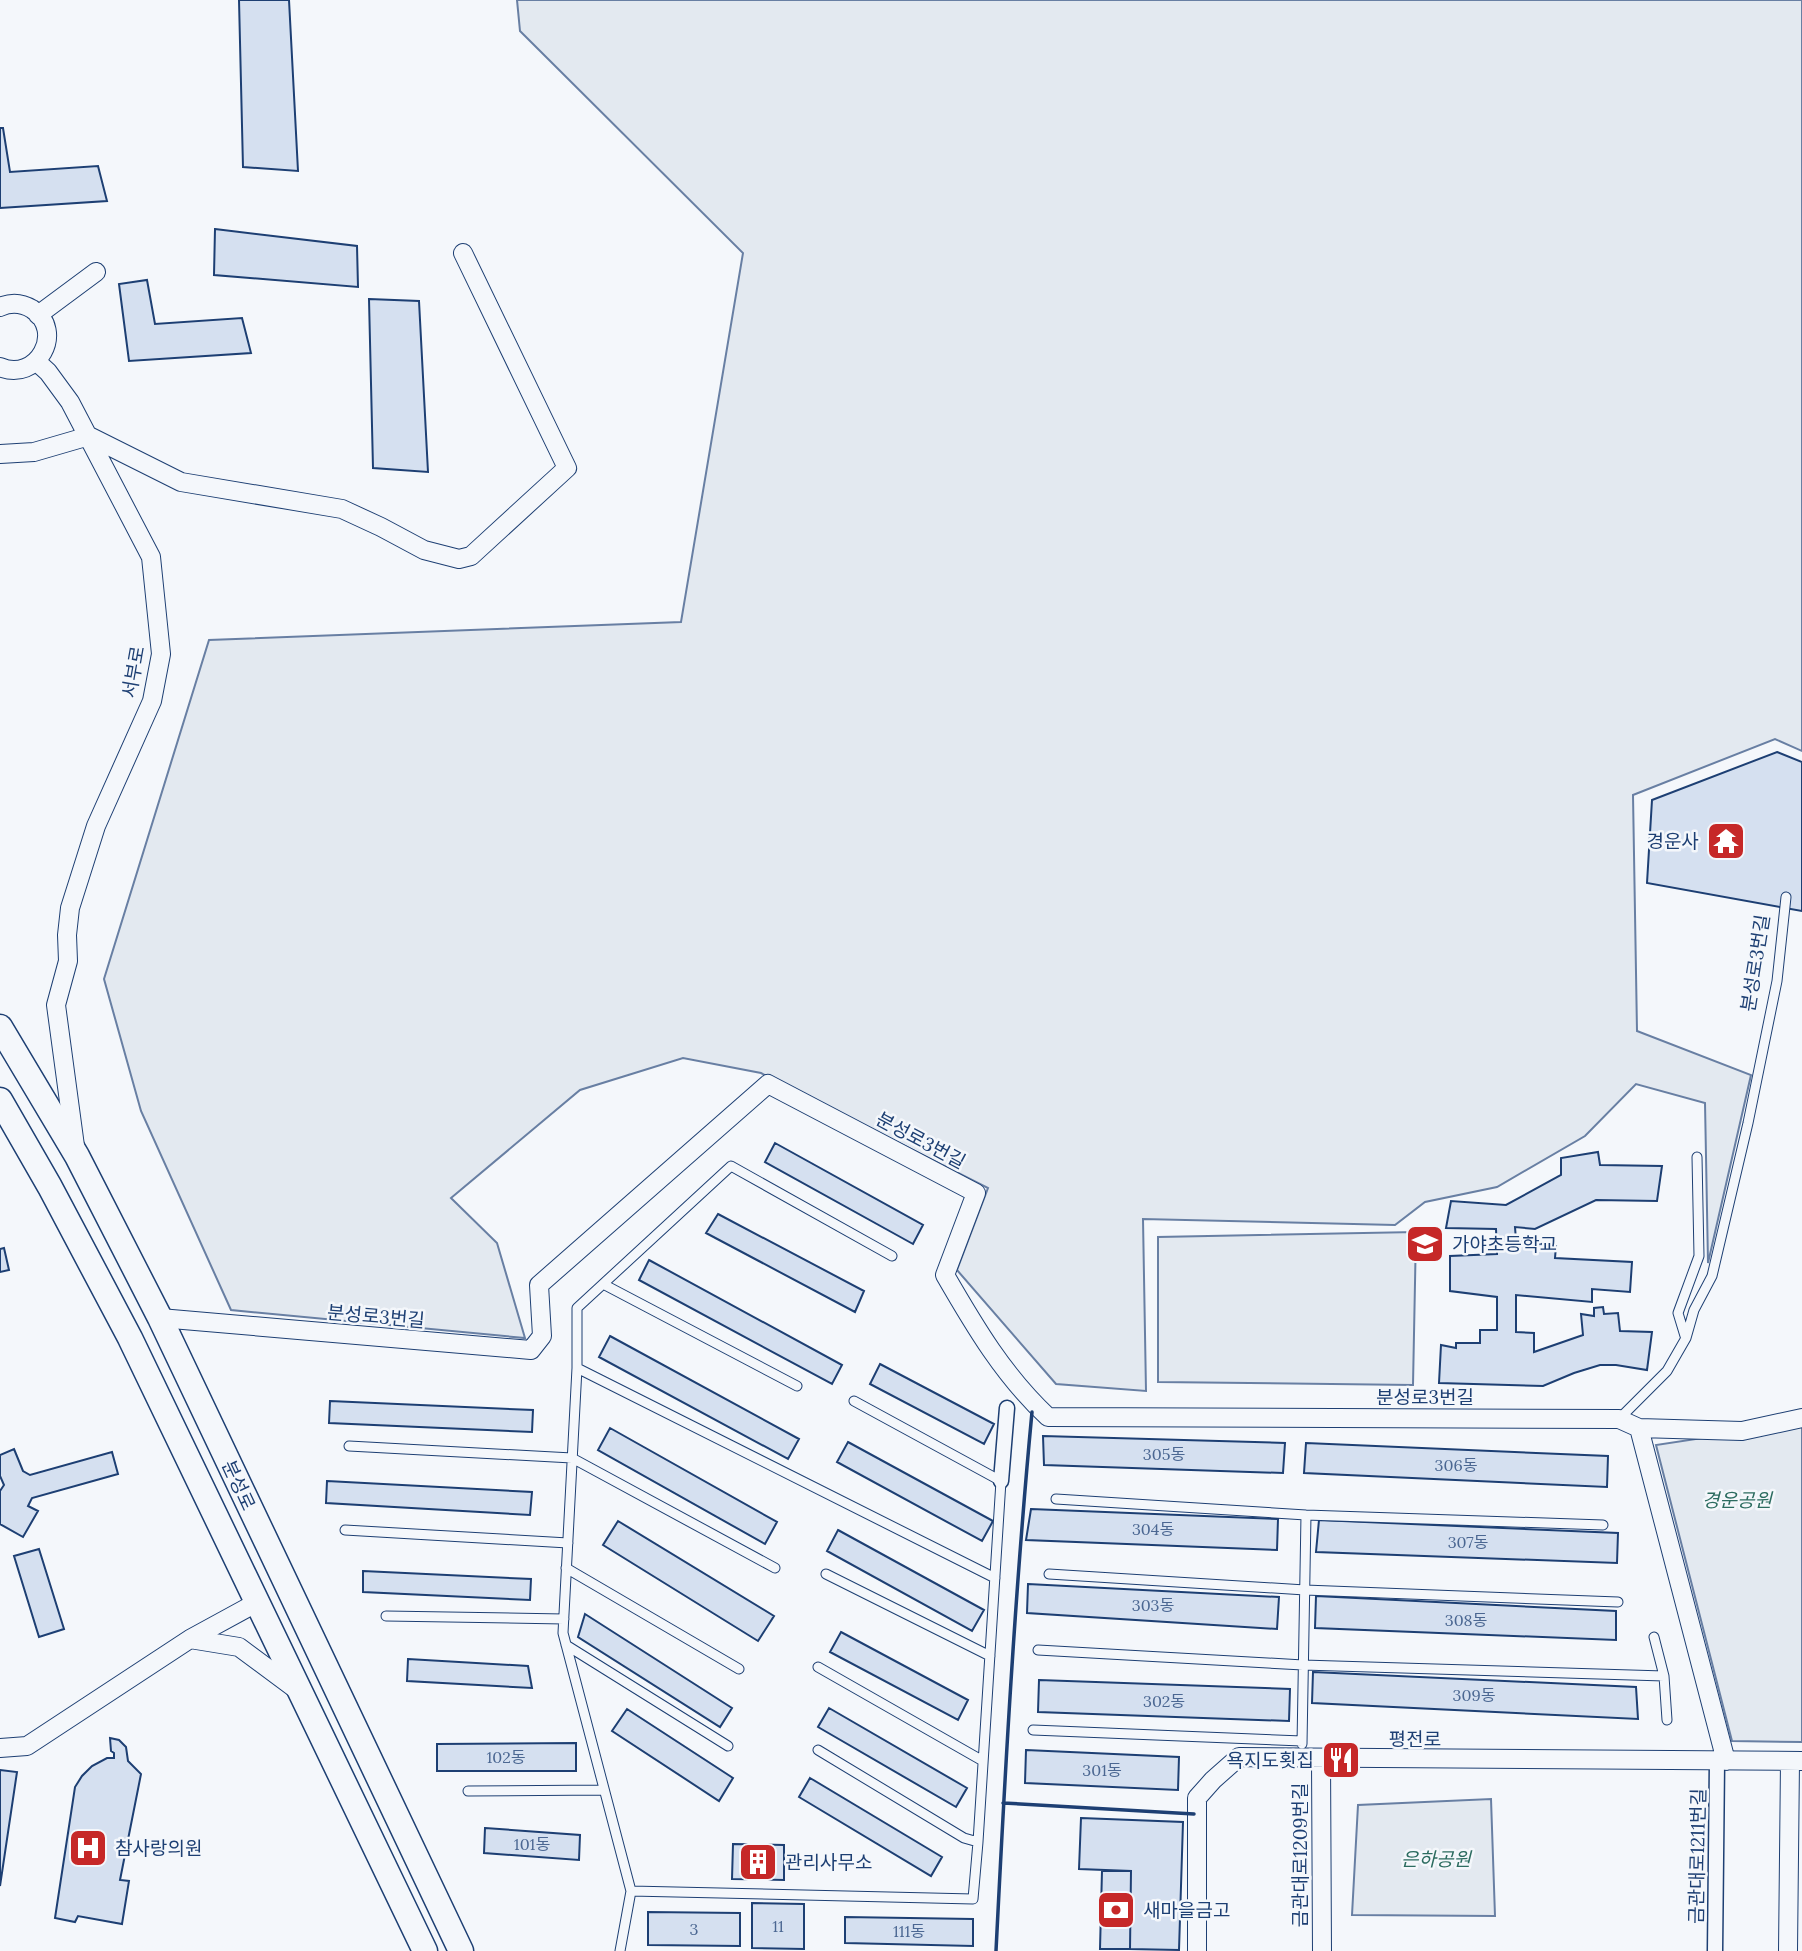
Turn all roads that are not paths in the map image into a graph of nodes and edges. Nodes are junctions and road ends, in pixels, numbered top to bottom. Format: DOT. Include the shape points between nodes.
graph roads {
  1 [pos="463,253"];
  2 [pos="96,272"];
  3 [pos="0,307"];
  4 [pos="38,315"];
  5 [pos="37,362"];
  6 [pos="0,367"];
  7 [pos="89,436"];
  8 [pos="0,454"];
  9 [pos="1786,897"];
  10 [pos="0,1027"];
  11 [pos="0,1100"];
  12 [pos="77,1156"];
  13 [pos="1697,1157"];
  14 [pos="892,1256"];
  15 [pos="603,1284"];
  16 [pos="160,1318"];
  17 [pos="1686,1338"];
  18 [pos="577,1368"];
  19 [pos="797,1386"];
  20 [pos="854,1401"];
  21 [pos="1007,1409"];
  22 [pos="1802,1418"];
  23 [pos="1619,1419"];
  24 [pos="1639,1428"];
  25 [pos="349,1446"];
  26 [pos="572,1458"];
  27 [pos="1001,1481"];
  28 [pos="1056,1499"];
  29 [pos="1306,1515"];
  30 [pos="1603,1525"];
  31 [pos="345,1530"];
  32 [pos="568,1543"];
  33 [pos="566,1568"];
  34 [pos="775,1568"];
  35 [pos="826,1574"];
  36 [pos="1049,1574"];
  37 [pos="995,1577"];
  38 [pos="1305,1590"];
  39 [pos="1618,1602"];
  40 [pos="256,1603"];
  41 [pos="386,1615"];
  42 [pos="564,1619"];
  43 [pos="1654,1637"];
  44 [pos="190,1639"];
  45 [pos="566,1645"];
  46 [pos="1038,1650"];
  47 [pos="990,1656"];
  48 [pos="1303,1665"];
  49 [pos="818,1667"];
  50 [pos="739,1669"];
  51 [pos="1664,1676"];
  52 [pos="299,1692"];
  53 [pos="1667,1720"];
  54 [pos="1033,1730"];
  55 [pos="728,1746"];
  56 [pos="0,1748"];
  57 [pos="1302,1749"];
  58 [pos="818,1750"];
  59 [pos="1321,1759"];
  60 [pos="983,1761"];
  61 [pos="1721,1761"];
  62 [pos="1796,1761"];
  63 [pos="604,1790"];
  64 [pos="468,1791"];
  65 [pos="978,1842"];
  66 [pos="1796,1882"];
  67 [pos="631,1891"];
  68 [pos="417,1949"];
  69 [pos="461,1951"];
  70 [pos="620,1951"];
  71 [pos="1196,1951"];
  72 [pos="1322,1951"];
  73 [pos="1715,1951"];
  74 [pos="1788,1951"];
  1 -- 7 [label="street" via="567,468 471,556 459,559 424,551 342,509 181,482"];
  2 -- 4 [label="street"];
  3 -- 4 [label="street" via="17,304"];
  4 -- 5 [label="street" via="47,342"];
  5 -- 6 [label="street" via="17,371"];
  5 -- 7 [label="street, 서부로" via="70,402"];
  7 -- 8 [label="street" via="33,452"];
  7 -- 12 [label="street, 서부로" via="152,556 161,654 152,701 96,826 70,908 68,961 56,1005"];
  9 -- 17 [label="lane, 분성로3번길" via="1777,981 1721,1242"];
  10 -- 12 [label="main road, 분성로"];
  11 -- 40 [label="main road, 분성로" via="130,1338"];
  12 -- 16 [label="main road, 분성로"];
  13 -- 17 [label="lane" via="1699,1256 1678,1313"];
  14 -- 15 [label="lane" via="731,1166"];
  15 -- 18 [label="lane" via="577,1308"];
  15 -- 19 [label="lane"];
  16 -- 23 [label="street, 분성로3번길" via="531,1350 542,1336 539,1284 768,1084 976,1193 946,1275 981,1338 1048,1417"];
  16 -- 69 [label="main road, 분성로"];
  17 -- 23 [label="lane, 분성로3번길" via="1667,1371"];
  18 -- 26 [label="lane"];
  18 -- 37 [label="lane"];
  20 -- 27 [label="lane"];
  21 -- 27 [label="street"];
  22 -- 24 [label="street, 분성로3번길" via="1742,1431"];
  23 -- 24 [label="street, 분성로3번길"];
  24 -- 61 [label="street"];
  25 -- 26 [label="lane"];
  26 -- 32 [label="lane"];
  26 -- 34 [label="lane"];
  27 -- 37 [label="lane"];
  28 -- 29 [label="lane"];
  29 -- 30 [label="lane"];
  29 -- 38 [label="lane"];
  31 -- 32 [label="lane"];
  32 -- 33 [label="lane"];
  33 -- 42 [label="lane"];
  33 -- 50 [label="lane"];
  35 -- 47 [label="lane"];
  36 -- 38 [label="lane"];
  37 -- 47 [label="lane"];
  38 -- 39 [label="lane"];
  38 -- 48 [label="lane"];
  40 -- 44 [label="street"];
  40 -- 52 [label="main road, 분성로"];
  41 -- 42 [label="lane"];
  42 -- 45 [label="lane"];
  43 -- 51 [label="lane"];
  44 -- 52 [label="street" via="239,1647"];
  44 -- 56 [label="street" via="27,1746"];
  45 -- 55 [label="lane"];
  45 -- 63 [label="lane"];
  46 -- 48 [label="lane"];
  47 -- 60 [label="lane"];
  48 -- 51 [label="lane"];
  48 -- 57 [label="lane"];
  49 -- 60 [label="lane"];
  51 -- 53 [label="lane"];
  52 -- 68 [label="main road, 분성로"];
  54 -- 57 [label="lane"];
  57 -- 59 [label="street, 평전로"];
  57 -- 71 [label="street, 평전로" via="1239,1758 1197,1798"];
  58 -- 65 [label="lane" via="964,1838"];
  59 -- 61 [label="street, 평전로"];
  59 -- 72 [label="street, 금관대로1209번길"];
  60 -- 65 [label="lane"];
  61 -- 62 [label="street, 평전로"];
  61 -- 73 [label="street, 금관대로1211번길"];
  62 -- 66 [label="street"];
  63 -- 64 [label="lane"];
  63 -- 67 [label="lane"];
  65 -- 67 [label="lane" via="974,1899"];
  66 -- 74 [label="street"];
  67 -- 70 [label="lane"];
}
